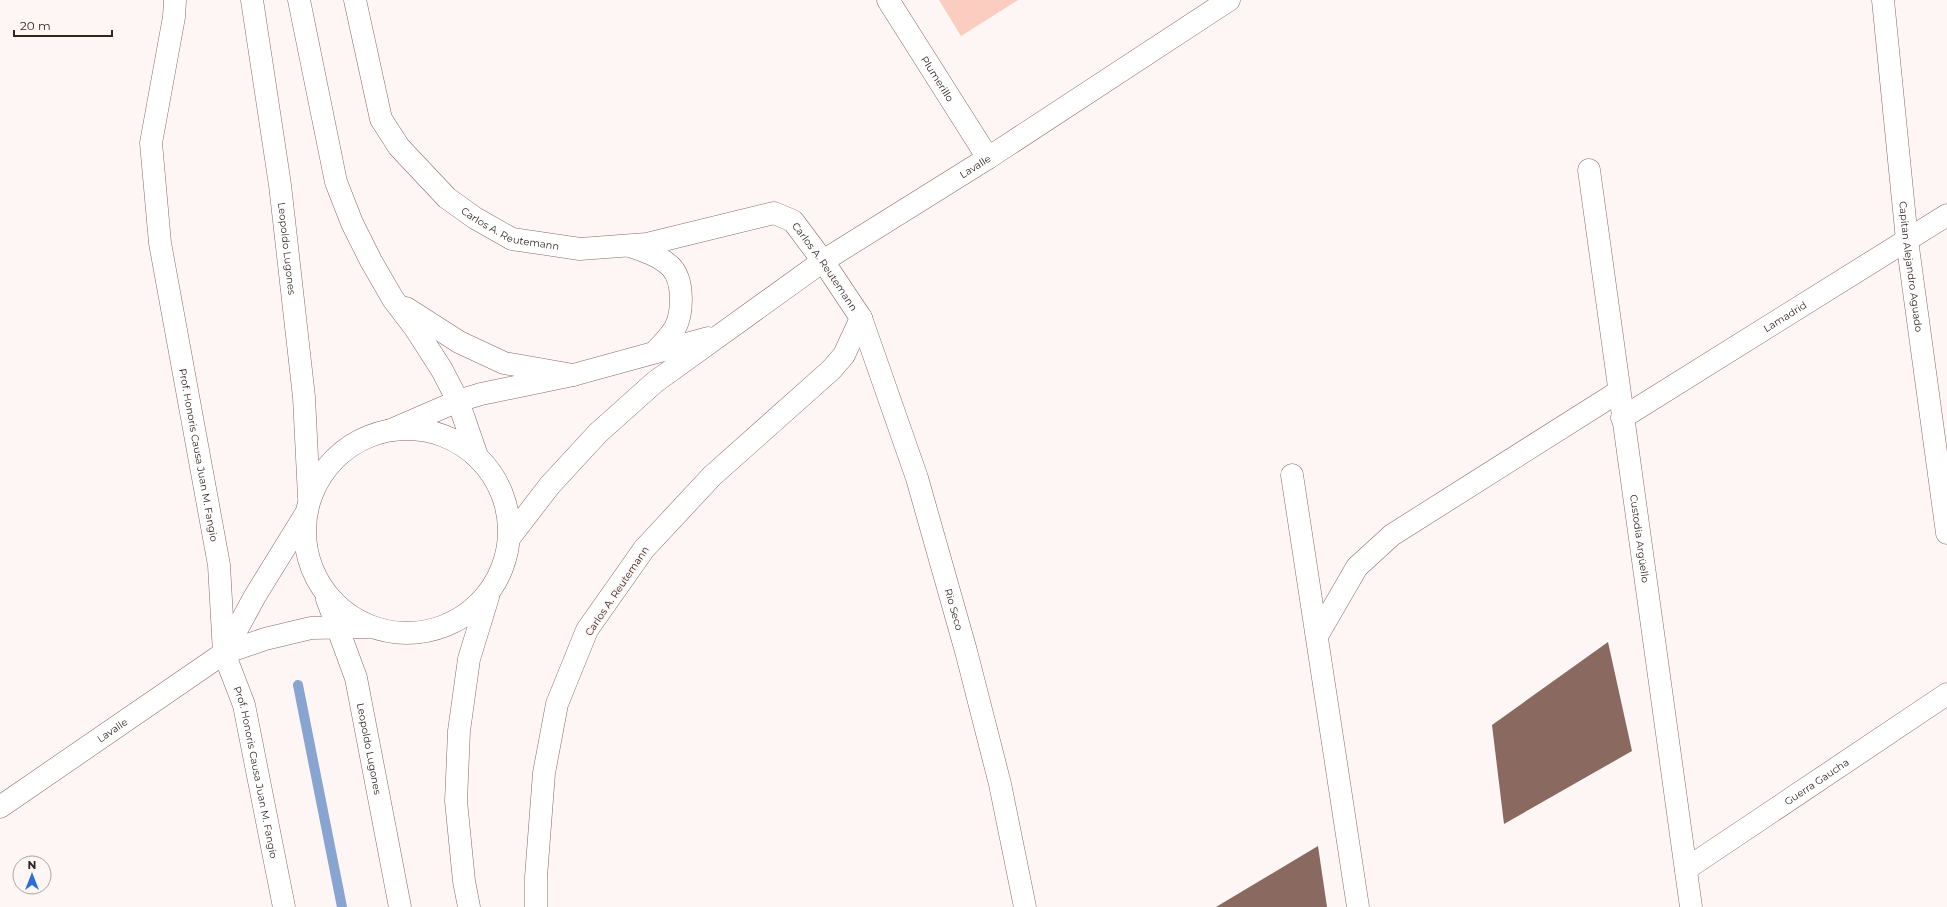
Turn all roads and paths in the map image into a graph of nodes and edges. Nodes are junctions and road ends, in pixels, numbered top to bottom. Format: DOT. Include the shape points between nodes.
graph roads {
  1 [pos="175,0"];
  2 [pos="252,0"];
  3 [pos="299,0"];
  4 [pos="355,0"];
  5 [pos="888,0"];
  6 [pos="1229,0"];
  7 [pos="1882,0"];
  8 [pos="988,158"];
  9 [pos="1589,170"];
  10 [pos="1947,215"];
  11 [pos="1907,240"];
  12 [pos="629,246"];
  13 [pos="823,261"];
  14 [pos="393,299"];
  15 [pos="860,318"];
  16 [pos="722,334"];
  17 [pos="655,352"];
  18 [pos="573,375"];
  19 [pos="1618,392"];
  20 [pos="458,401"];
  21 [pos="1622,418"];
  22 [pos="391,430"];
  23 [pos="477,456"];
  24 [pos="1292,475"];
  25 [pos="307,506"];
  26 [pos="1947,533"];
  27 [pos="510,537"];
  28 [pos="325,594"];
  29 [pos="489,594"];
  30 [pos="337,627"];
  31 [pos="368,627"];
  32 [pos="1317,636"];
  33 [pos="224,653"];
  34 [pos="1947,694"];
  35 [pos="0,807"];
  36 [pos="1686,869"];
  37 [pos="284,907"];
  38 [pos="400,907"];
  39 [pos="469,907"];
  40 [pos="536,907"];
  41 [pos="1025,907"];
  42 [pos="1358,907"];
  43 [pos="1691,907"];
  1 -- 33 [label="street, Prof. Honoris Causa Juan M. Fangio" via="151,143 154,187 160,243 219,565"];
  2 -- 25 [label="street, Leopoldo Lugones" via="281,192 304,396"];
  3 -- 14 [label="street" via="336,182 352,223"];
  4 -- 12 [label="street, Carlos A. Reutemann" via="381,119 399,147 447,198 512,239 580,249"];
  5 -- 8 [label="street, Plumerillo"];
  6 -- 8 [label="street, Lavalle"];
  7 -- 11 [label="street, Capitan Alejandro Aguado"];
  8 -- 13 [label="street, Lavalle"];
  9 -- 19 [label="street, Custodia Argüello"];
  10 -- 11 [label="street, Lamadrid"];
  11 -- 21 [label="street, Lamadrid"];
  11 -- 26 [label="street, Capitan Alejandro Aguado"];
  12 -- 13 [label="street, Carlos A. Reutemann" via="647,244 774,213 793,221"];
  12 -- 17 [label="street" via="654,255 672,268 682,290 680,315 674,329"];
  13 -- 15 [label="street, Carlos A. Reutemann"];
  13 -- 16 [label="street, Lavalle"];
  14 -- 18 [label="street" via="459,342 504,363"];
  14 -- 20 [label="street" via="442,370"];
  15 -- 40 [label="street, Carlos A. Reutemann" via="844,355 831,370 707,481 644,548 587,630 557,704 544,773"];
  15 -- 41 [label="street, Rio Seco" via="918,478 1000,784"];
  16 -- 17 [label="street"];
  16 -- 27 [label="street, Lavalle" via="655,382 598,434 550,485"];
  17 -- 18 [label="street"];
  18 -- 20 [label="street"];
  19 -- 21 [label="street, Custodia Argüello"];
  19 -- 32 [label="street" via="1392,536 1357,567"];
  20 -- 22 [label="street"];
  20 -- 23 [label="street"];
  21 -- 36 [label="street, Custodia Argüello"];
  22 -- 23 [label="street" via="422,430 451,439"];
  22 -- 25 [label="street" via="374,434 341,452 317,481"];
  23 -- 27 [label="street" via="496,479 507,507"];
  24 -- 32 [label="street"];
  25 -- 28 [label="street, Leopoldo Lugones" via="305,543 311,570"];
  25 -- 33 [label="street"];
  27 -- 29 [label="street" via="504,567"];
  28 -- 30 [label="street, Leopoldo Lugones"];
  28 -- 31 [label="street" via="344,613"];
  29 -- 31 [label="street" via="470,613 434,630 421,633 394,633"];
  29 -- 39 [label="street" via="469,659 458,731 456,802"];
  30 -- 31 [label="street"];
  30 -- 33 [label="street" via="311,628 264,639"];
  30 -- 38 [label="street, Leopoldo Lugones" via="356,678"];
  32 -- 42 [label="street"];
  33 -- 35 [label="street, Lavalle"];
  33 -- 37 [label="street, Prof. Honoris Causa Juan M. Fangio" via="244,705"];
  34 -- 36 [label="street, Guerra Gaucha"];
  36 -- 43 [label="street, Custodia Argüello"];
}
